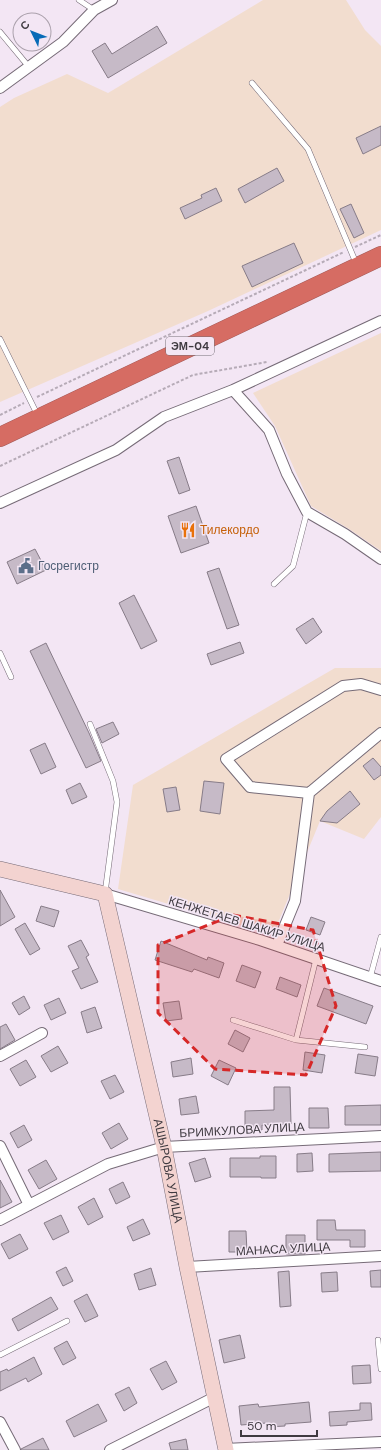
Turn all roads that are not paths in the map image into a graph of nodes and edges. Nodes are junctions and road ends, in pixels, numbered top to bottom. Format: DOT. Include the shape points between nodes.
graph roads {
  1 [pos="79,0"];
  2 [pos="112,0"];
  3 [pos="94,10"];
  4 [pos="0,32"];
  5 [pos="29,67"];
  6 [pos="252,83"];
  7 [pos="0,88"];
  8 [pos="381,256"];
  9 [pos="357,267"];
  10 [pos="381,321"];
  11 [pos="0,339"];
  12 [pos="233,390"];
  13 [pos="39,418"];
  14 [pos="0,437"];
  15 [pos="0,503"];
  16 [pos="307,512"];
  17 [pos="381,559"];
  18 [pos="274,584"];
  19 [pos="0,653"];
  20 [pos="11,677"];
  21 [pos="381,690"];
  22 [pos="90,724"];
  23 [pos="381,733"];
  24 [pos="309,793"];
  25 [pos="0,869"];
  26 [pos="105,894"];
  27 [pos="381,937"];
  28 [pos="277,946"];
  29 [pos="316,959"];
  30 [pos="370,978"];
  31 [pos="381,981"];
  32 [pos="233,1020"];
  33 [pos="42,1033"];
  34 [pos="296,1040"];
  35 [pos="366,1047"];
  36 [pos="0,1056"];
  37 [pos="381,1136"];
  38 [pos="0,1146"];
  39 [pos="164,1147"];
  40 [pos="30,1205"];
  41 [pos="0,1220"];
  42 [pos="381,1256"];
  43 [pos="187,1267"];
  44 [pos="67,1321"];
  45 [pos="378,1340"];
  46 [pos="0,1355"];
  47 [pos="381,1369"];
  48 [pos="215,1397"];
  49 [pos="0,1422"];
  50 [pos="381,1442"];
  51 [pos="225,1449"];
  52 [pos="15,1450"];
  53 [pos="110,1450"];
  1 -- 3 [label="lane"];
  2 -- 3 [label="street"];
  3 -- 5 [label="street" via="63,42"];
  4 -- 5 [label="lane"];
  5 -- 7 [label="street"];
  6 -- 9 [label="lane" via="308,149"];
  8 -- 9 [label="highway, ЭМ-04"];
  9 -- 13 [label="highway, ЭМ-04"];
  10 -- 12 [label="street"];
  11 -- 13 [label="lane"];
  12 -- 15 [label="street" via="164,417 116,450"];
  12 -- 16 [label="street" via="269,430 287,474"];
  13 -- 14 [label="highway, ЭМ-04"];
  16 -- 17 [label="street"];
  16 -- 18 [label="lane" via="293,566"];
  19 -- 20 [label="lane"];
  21 -- 24 [label="street" via="361,684 343,686 226,759 250,787"];
  22 -- 26 [label="lane" via="113,782 117,802"];
  23 -- 24 [label="street"];
  24 -- 28 [label="street" via="295,901"];
  25 -- 26 [label="street"];
  26 -- 28 [label="street, КЕНЖЕТАЕВ ШАКИР УЛИЦА"];
  26 -- 39 [label="street, АШЫРОВА УЛИЦА"];
  27 -- 30 [label="lane"];
  28 -- 29 [label="street, КЕНЖЕТАЕВ ШАКИР УЛИЦА"];
  29 -- 30 [label="street, КЕНЖЕТАЕВ ШАКИР УЛИЦА"];
  29 -- 34 [label="lane"];
  30 -- 31 [label="street, КЕНЖЕТАЕВ ШАКИР УЛИЦА"];
  32 -- 34 [label="lane"];
  33 -- 36 [label="street"];
  34 -- 35 [label="lane"];
  37 -- 39 [label="street, БРИМКУЛОВА УЛИЦА"];
  38 -- 40 [label="street"];
  39 -- 40 [label="street, БРИМКУЛОВА УЛИЦА" via="108,1164"];
  39 -- 43 [label="street, АШЫРОВА УЛИЦА"];
  40 -- 41 [label="street, БРИМКУЛОВА УЛИЦА"];
  42 -- 43 [label="street, МАНАСА УЛИЦА"];
  43 -- 48 [label="street, АШЫРОВА УЛИЦА"];
  44 -- 46 [label="lane"];
  45 -- 47 [label="lane"];
  48 -- 51 [label="street, АШЫРОВА УЛИЦА"];
  48 -- 53 [label="street"];
  49 -- 52 [label="street"];
  50 -- 51 [label="street"];
}
